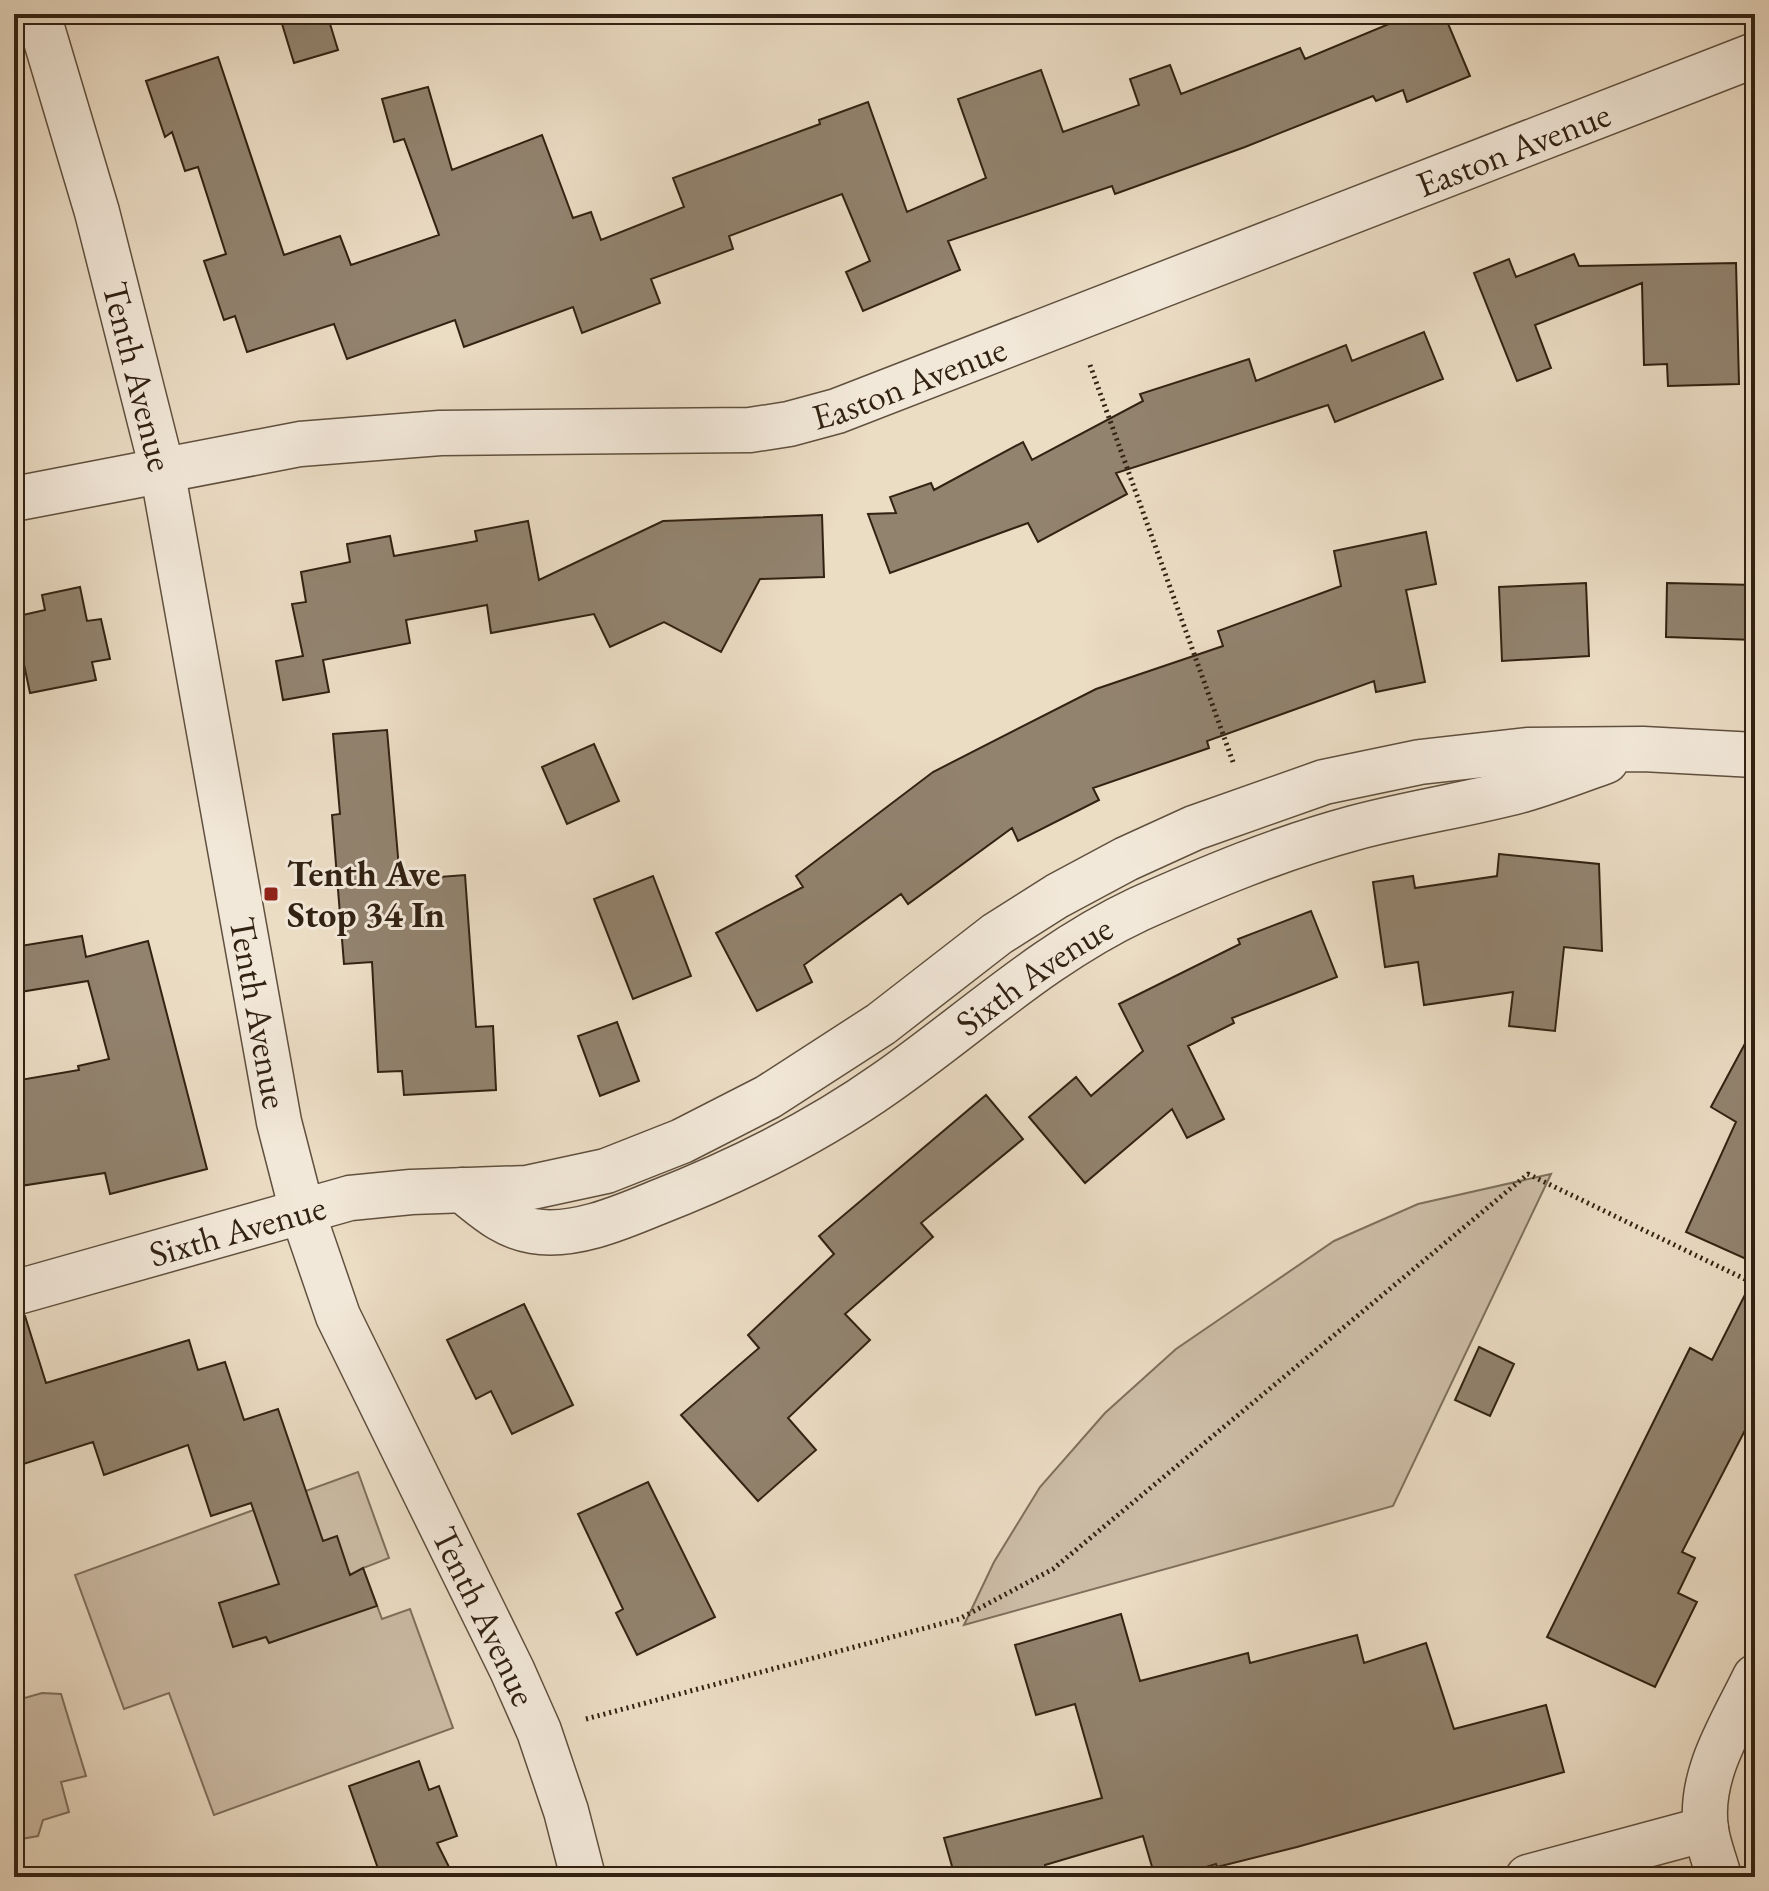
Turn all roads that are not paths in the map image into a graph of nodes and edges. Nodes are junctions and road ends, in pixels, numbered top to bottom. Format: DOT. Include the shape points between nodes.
graph roads {
  1 [pos="38,14"];
  2 [pos="1755,55"];
  3 [pos="162,469"];
  4 [pos="14,499"];
  5 [pos="1643,749"];
  6 [pos="1755,755"];
  7 [pos="462,1190"];
  8 [pos="302,1211"];
  9 [pos="14,1293"];
  10 [pos="1755,1677"];
  11 [pos="1706,1829"];
  12 [pos="583,1877"];
  13 [pos="1528,1877"];
  14 [pos="1719,1877"];
  1 -- 3 [label="street, Tenth Avenue" via="97,212"];
  2 -- 3 [label="street, Easton Avenue" via="837,411 789,424 750,430 440,433 300,444"];
  3 -- 4 [label="street, Easton Avenue"];
  3 -- 8 [label="street, Tenth Avenue" via="279,1122"];
  5 -- 6 [label="street, Sixth Avenue"];
  5 -- 7 [label="street, Sixth Avenue" via="1527,750 1420,762 1324,782 1249,807 1139,853 1057,896 997,934 881,1024 768,1097 682,1141 606,1171 527,1188"];
  5 -- 7 [label="street, Sixth Avenue" via="1522,789 1351,828 1136,911 1038,967 837,1116 731,1173 640,1210 596,1225 534,1231 501,1222"];
  7 -- 8 [label="street, Sixth Avenue" via="350,1198"];
  8 -- 9 [label="street, Sixth Avenue"];
  8 -- 12 [label="street, Tenth Avenue" via="338,1316 539,1731"];
  10 -- 11 [label="street" via="1712,1770 1705,1798"];
  11 -- 13 [label="street"];
  11 -- 14 [label="street"];
}
